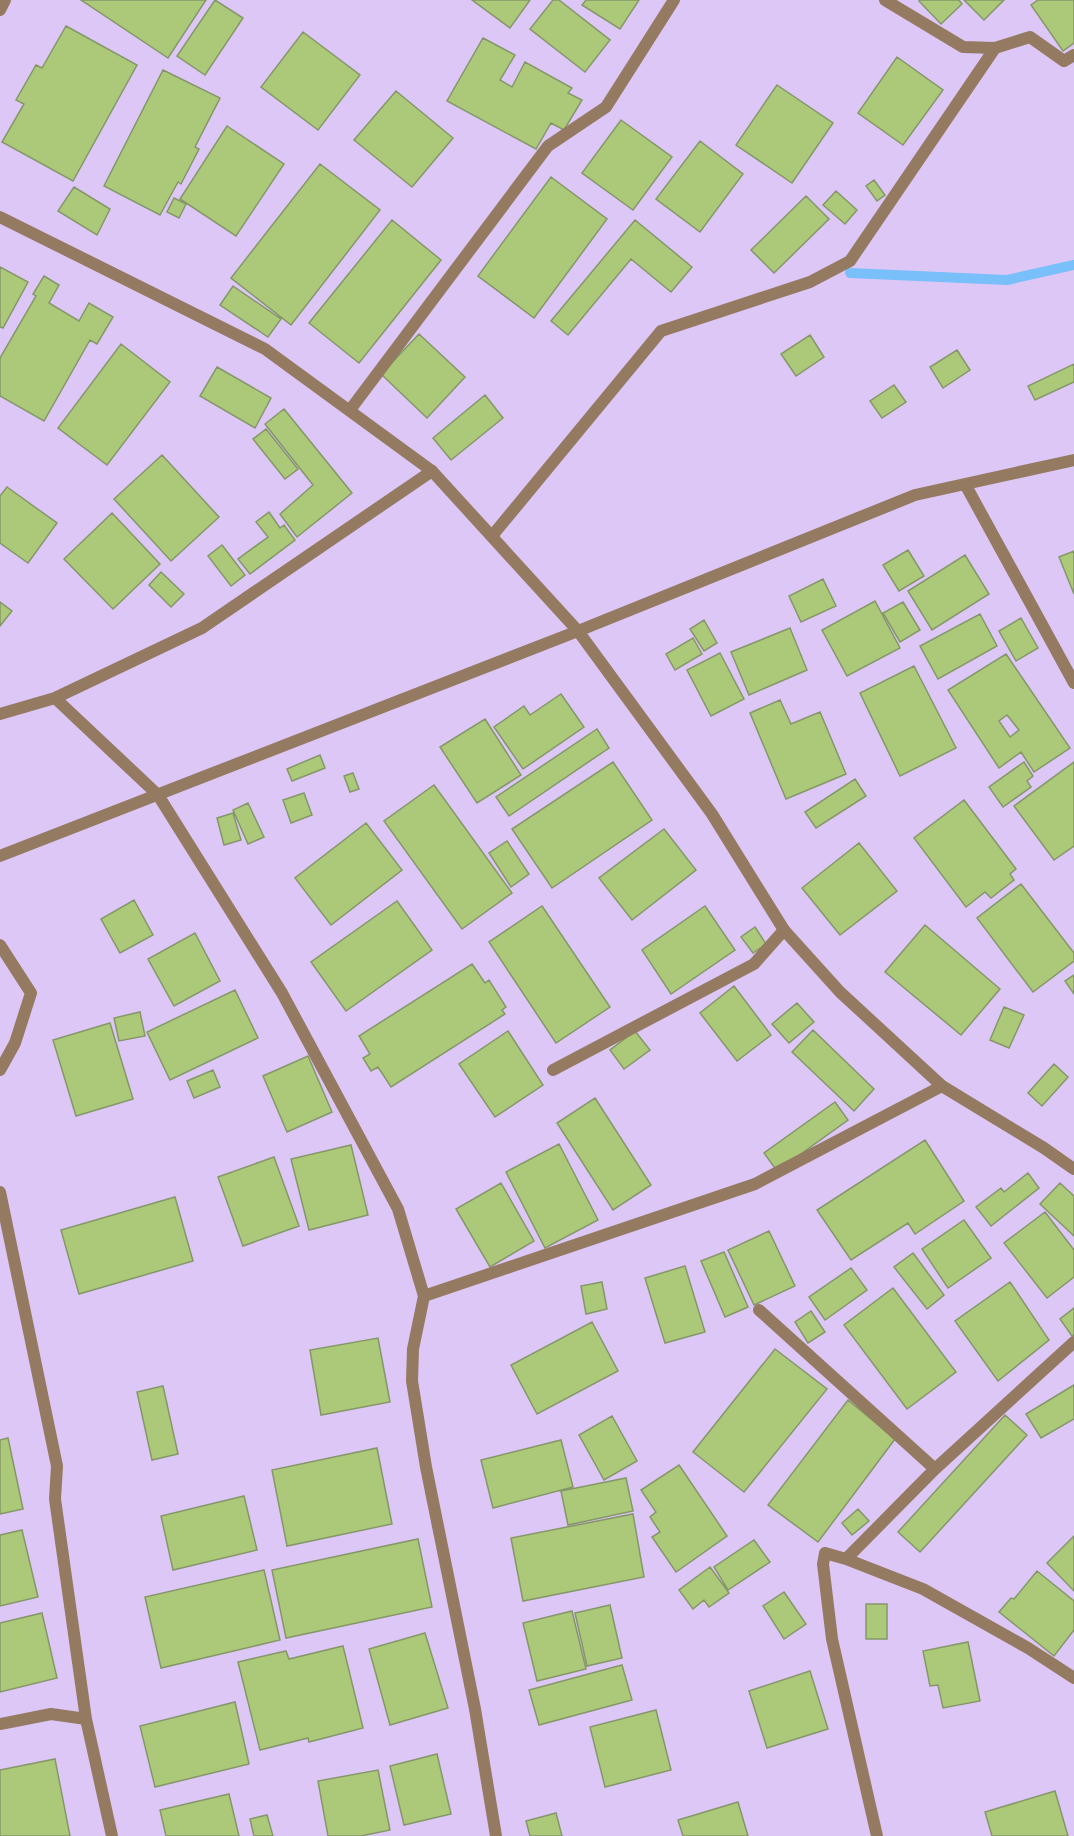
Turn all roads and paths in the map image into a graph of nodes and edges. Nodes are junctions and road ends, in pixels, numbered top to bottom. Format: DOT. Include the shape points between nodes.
graph roads {
  1 [pos="5,0"];
  2 [pos="675,0"];
  3 [pos="885,0"];
  4 [pos="0,10"];
  5 [pos="995,48"];
  6 [pos="1074,55"];
  7 [pos="0,217"];
  8 [pos="350,410"];
  9 [pos="1074,460"];
  10 [pos="432,471"];
  11 [pos="965,484"];
  12 [pos="492,536"];
  13 [pos="578,631"];
  14 [pos="1074,683"];
  15 [pos="55,698"];
  16 [pos="0,714"];
  17 [pos="158,795"];
  18 [pos="0,856"];
  19 [pos="784,930"];
  20 [pos="0,945"];
  21 [pos="0,1070"];
  22 [pos="553,1070"];
  23 [pos="942,1086"];
  24 [pos="1074,1169"];
  25 [pos="0,1192"];
  26 [pos="424,1296"];
  27 [pos="759,1310"];
  28 [pos="1074,1342"];
  29 [pos="935,1469"];
  30 [pos="846,1559"];
  31 [pos="1074,1678"];
  32 [pos="86,1719"];
  33 [pos="0,1724"];
  34 [pos="112,1836"];
  35 [pos="496,1836"];
  36 [pos="877,1836"];
  1 -- 4 [label="street"];
  2 -- 8 [label="street" via="606,107 548,146"];
  3 -- 5 [label="street" via="963,47"];
  5 -- 6 [label="street" via="1030,37 1065,61"];
  5 -- 12 [label="street" via="850,261 810,282 661,331"];
  7 -- 8 [label="street" via="265,349"];
  8 -- 10 [label="street"];
  9 -- 11 [label="street"];
  10 -- 12 [label="street"];
  10 -- 15 [label="street" via="202,628"];
  11 -- 13 [label="street" via="915,495"];
  11 -- 14 [label="street"];
  12 -- 13 [label="street"];
  13 -- 17 [label="street"];
  13 -- 19 [label="street" via="712,814"];
  15 -- 16 [label="street"];
  15 -- 17 [label="street"];
  17 -- 18 [label="street"];
  17 -- 26 [label="street" via="282,993 398,1209"];
  19 -- 22 [label="street" via="754,964"];
  19 -- 23 [label="street" via="840,992"];
  20 -- 21 [label="street" via="31,993 15,1043"];
  23 -- 24 [label="street"];
  23 -- 26 [label="street" via="755,1184"];
  25 -- 32 [label="street" via="57,1466 56,1499"];
  26 -- 35 [label="street" via="413,1349 412,1382"];
  27 -- 29 [label="street"];
  28 -- 29 [label="street"];
  29 -- 30 [label="street"];
  30 -- 31 [label="street" via="923,1589"];
  30 -- 36 [label="street" via="825,1553 823,1564 832,1639"];
  32 -- 33 [label="street" via="51,1714"];
  32 -- 34 [label="street"];
}
